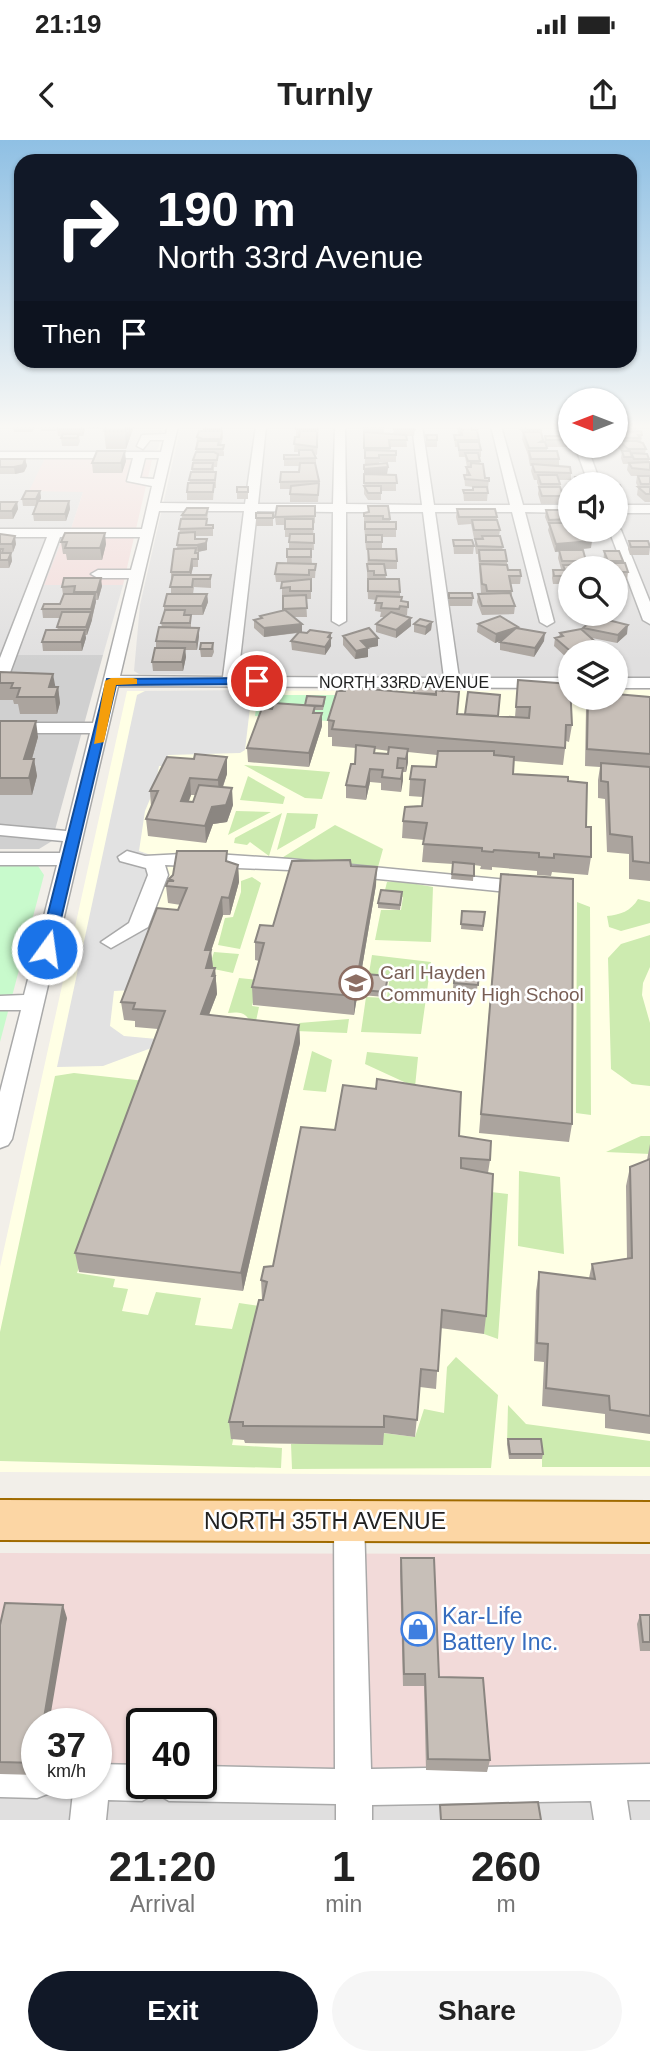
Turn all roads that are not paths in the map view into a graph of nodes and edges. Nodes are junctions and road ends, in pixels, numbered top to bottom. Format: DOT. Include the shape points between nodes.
graph roads {
  1 [pos="340,504"];
  2 [pos="428,504"];
  3 [pos="517,504"];
  4 [pos="152,507"];
  5 [pos="250,507"];
  6 [pos="340,508"];
  7 [pos="428,508"];
  8 [pos="518,509"];
  9 [pos="558,509"];
  10 [pos="628,509"];
  11 [pos="650,509"];
  12 [pos="0,533"];
  13 [pos="55,533"];
  14 [pos="145,533"];
  15 [pos="620,542"];
  16 [pos="99,574"];
  17 [pos="136,574"];
  18 [pos="650,620"];
  19 [pos="339,621"];
  20 [pos="547,622"];
  21 [pos="0,678"];
  22 [pos="111,681"];
  23 [pos="230,681"];
  24 [pos="452,682"];
  25 [pos="558,683"];
  26 [pos="628,683"];
  27 [pos="650,683"];
  28 [pos="101,728"];
  29 [pos="7,732"];
  30 [pos="0,830"];
  31 [pos="75,837"];
  32 [pos="127,857"];
  33 [pos="0,859"];
  34 [pos="70,859"];
  35 [pos="147,861"];
  36 [pos="547,889"];
  37 [pos="111,943"];
  38 [pos="33,1002"];
  39 [pos="0,1003"];
  40 [pos="0,1139"];
  41 [pos="349,1519"];
  42 [pos="0,1520"];
  43 [pos="650,1522"];
  44 [pos="0,1779"];
  45 [pos="21,1780"];
  46 [pos="607,1782"];
  47 [pos="650,1782"];
  48 [pos="217,1788"];
  49 [pos="91,1799"];
  50 [pos="354,1804"];
  51 [pos="88,1820"];
  52 [pos="612,1820"];
  1 -- 6 [label="street"];
  2 -- 7 [label="street"];
  3 -- 8 [label="street"];
  4 -- 5 [label="street"];
  4 -- 14 [label="street"];
  5 -- 6 [label="street"];
  5 -- 23 [label="street"];
  6 -- 7 [label="street"];
  6 -- 19 [label="street"];
  7 -- 8 [label="street"];
  7 -- 24 [label="street"];
  8 -- 9 [label="street"];
  8 -- 20 [label="street"];
  10 -- 11 [label="street"];
  12 -- 13 [label="street"];
  13 -- 14 [label="street"];
  13 -- 21 [label="street"];
  14 -- 17 [label="street"];
  15 -- 18 [label="street"];
  16 -- 17 [label="street"];
  17 -- 22 [label="street"];
  22 -- 23 [label="street, NORTH 33RD AVENUE"];
  22 -- 28 [label="street"];
  23 -- 24 [label="street, NORTH 33RD AVENUE"];
  24 -- 25 [label="street, NORTH 33RD AVENUE"];
  26 -- 27 [label="street"];
  28 -- 29 [label="street"];
  28 -- 31 [label="street"];
  30 -- 31 [label="street"];
  31 -- 34 [label="street"];
  32 -- 35 [label="street"];
  33 -- 34 [label="street"];
  34 -- 38 [label="street"];
  35 -- 36 [label="street" via="268,863"];
  35 -- 37 [label="street" via="155,864 158,875 138,927"];
  38 -- 39 [label="street"];
  38 -- 40 [label="street"];
  41 -- 42 [label="main road, NORTH 35TH AVENUE"];
  41 -- 43 [label="main road, NORTH 35TH AVENUE"];
  41 -- 50 [label="street"];
  44 -- 45 [label="street"];
  46 -- 47 [label="street"];
  46 -- 50 [label="street"];
  46 -- 52 [label="street"];
  48 -- 50 [label="street"];
  49 -- 51 [label="street"];
}
